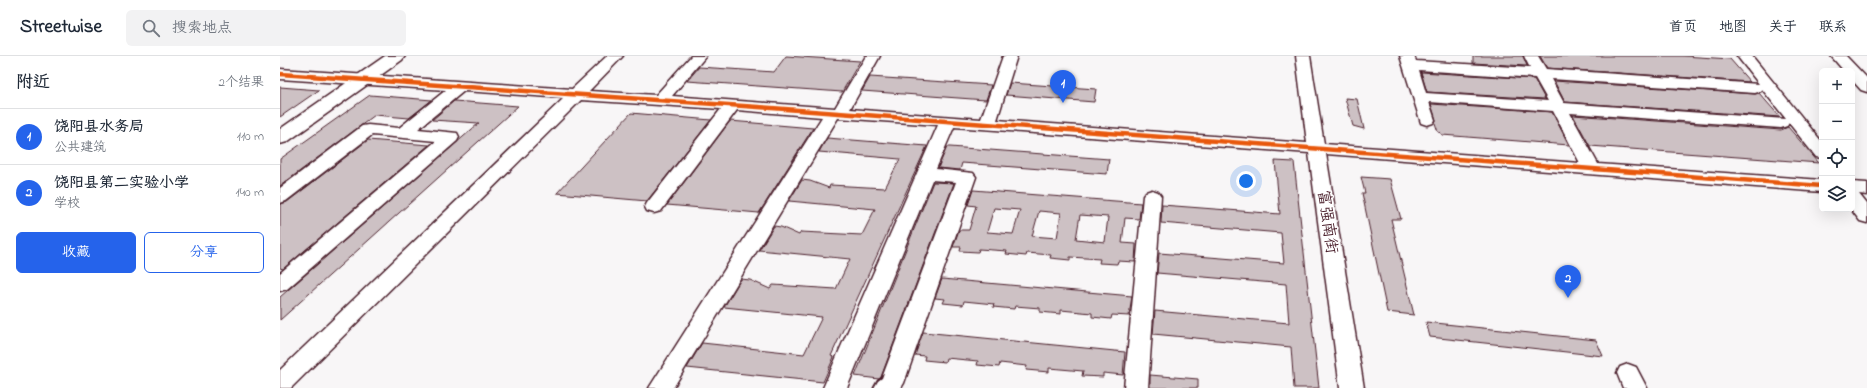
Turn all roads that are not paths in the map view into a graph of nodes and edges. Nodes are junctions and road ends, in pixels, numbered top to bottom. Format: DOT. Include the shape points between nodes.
graph roads {
  1 [pos="396,56"];
  2 [pos="616,56"];
  3 [pos="699,56"];
  4 [pos="873,56"];
  5 [pos="1010,56"];
  6 [pos="1303,56"];
  7 [pos="1531,56"];
  8 [pos="1744,56"];
  9 [pos="1838,56"];
  10 [pos="1408,60"];
  11 [pos="288,74"];
  12 [pos="1540,74"];
  13 [pos="363,80"];
  14 [pos="280,85"];
  15 [pos="461,86"];
  16 [pos="1867,87"];
  17 [pos="1755,88"];
  18 [pos="577,94"];
  19 [pos="1420,97"];
  20 [pos="660,100"];
  21 [pos="733,105"];
  22 [pos="1558,107"];
  23 [pos="836,112"];
  24 [pos="1427,120"];
  25 [pos="948,121"];
  26 [pos="1781,123"];
  27 [pos="987,124"];
  28 [pos="403,133"];
  29 [pos="280,138"];
  30 [pos="1317,149"];
  31 [pos="1819,149"];
  32 [pos="1592,170"];
  33 [pos="926,174"];
  34 [pos="1819,186"];
  35 [pos="1855,188"];
  36 [pos="1867,189"];
  37 [pos="1152,196"];
  38 [pos="280,197"];
  39 [pos="1855,202"];
  40 [pos="654,207"];
  41 [pos="1867,217"];
  42 [pos="280,284"];
  43 [pos="280,384"];
  44 [pos="660,388"];
  45 [pos="835,388"];
  46 [pos="886,388"];
  47 [pos="1136,388"];
  48 [pos="1352,388"];
  1 -- 13 [label="main road"];
  2 -- 18 [label="street"];
  3 -- 20 [label="street"];
  4 -- 23 [label="street"];
  5 -- 27 [label="street"];
  6 -- 30 [label="street, 富强南街"];
  7 -- 12 [label="street"];
  8 -- 31 [label="street"];
  9 -- 16 [label="street"];
  10 -- 12 [label="street"];
  10 -- 19 [label="street"];
  11 -- 13 [label="street"];
  11 -- 14 [label="street"];
  12 -- 17 [label="street"];
  12 -- 22 [label="street"];
  13 -- 15 [label="street"];
  13 -- 29 [label="main road"];
  15 -- 18 [label="street"];
  15 -- 28 [label="street"];
  18 -- 20 [label="street"];
  18 -- 43 [label="street"];
  19 -- 22 [label="street"];
  19 -- 24 [label="street"];
  20 -- 21 [label="street"];
  21 -- 23 [label="street"];
  21 -- 40 [label="street"];
  22 -- 26 [label="street"];
  22 -- 32 [label="street"];
  23 -- 25 [label="street"];
  23 -- 44 [label="street"];
  25 -- 27 [label="street"];
  25 -- 33 [label="street"];
  27 -- 30 [label="street"];
  28 -- 38 [label="street" via="368,130"];
  28 -- 42 [label="street" via="451,137"];
  30 -- 32 [label="street"];
  30 -- 48 [label="street, 富强南街"];
  32 -- 34 [label="street"];
  33 -- 45 [label="street"];
  33 -- 46 [label="street" via="967,177 892,383"];
  35 -- 36 [label="street"];
  37 -- 47 [label="street"];
  39 -- 41 [label="street"];
}
